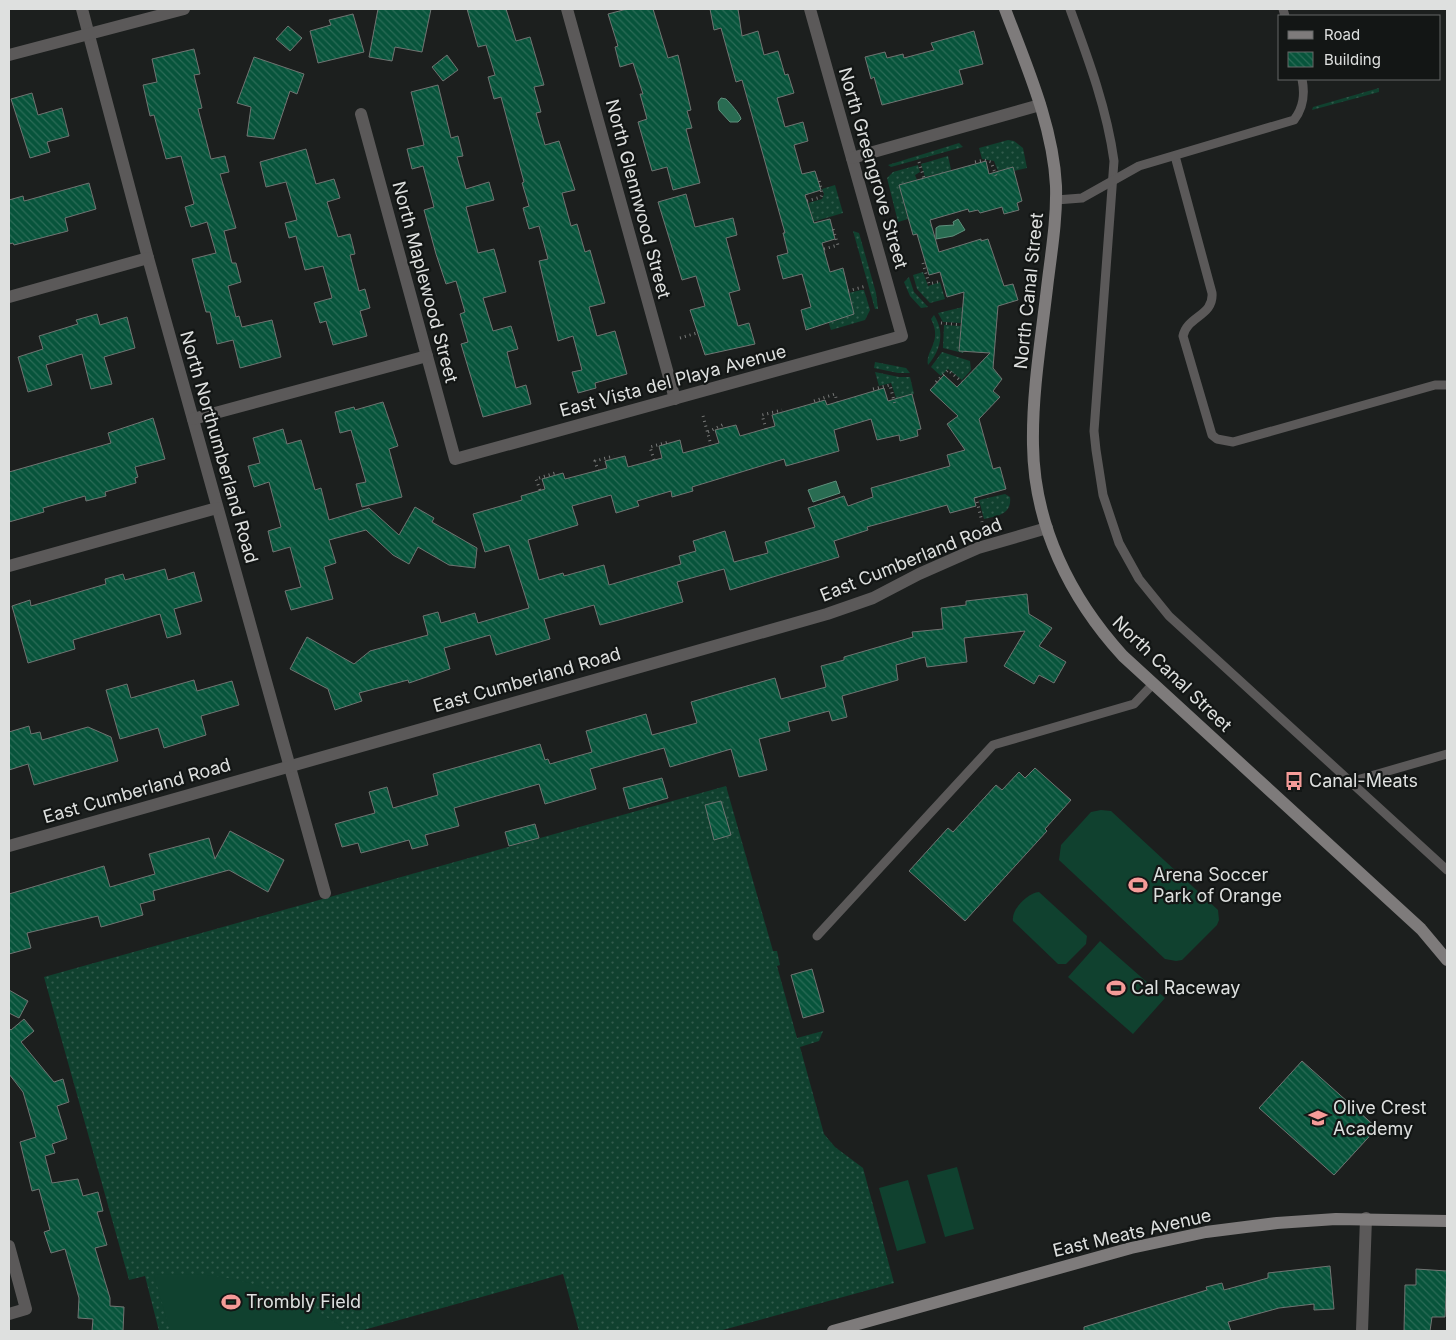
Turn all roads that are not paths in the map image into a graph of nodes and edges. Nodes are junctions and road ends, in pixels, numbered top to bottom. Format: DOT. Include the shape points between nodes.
graph roads {
  1 [pos="82,9"];
  2 [pos="184,9"];
  3 [pos="567,9"];
  4 [pos="810,9"];
  5 [pos="1006,9"];
  6 [pos="1070,9"];
  7 [pos="89,34"];
  8 [pos="9,55"];
  9 [pos="1302,80"];
  10 [pos="1040,106"];
  11 [pos="361,114"];
  12 [pos="1175,156"];
  13 [pos="852,158"];
  14 [pos="1114,180"];
  15 [pos="1056,200"];
  16 [pos="148,258"];
  17 [pos="9,297"];
  18 [pos="902,336"];
  19 [pos="427,356"];
  20 [pos="1447,385"];
  21 [pos="675,399"];
  22 [pos="193,419"];
  23 [pos="455,459"];
  24 [pos="217,508"];
  25 [pos="1047,528"];
  26 [pos="9,566"];
  27 [pos="1153,684"];
  28 [pos="1447,754"];
  29 [pos="290,766"];
  30 [pos="1350,782"];
  31 [pos="9,846"];
  32 [pos="1447,870"];
  33 [pos="326,893"];
  34 [pos="817,936"];
  35 [pos="1443,947"];
  36 [pos="1447,960"];
  37 [pos="1366,1218"];
  38 [pos="1447,1220"];
  39 [pos="9,1246"];
  40 [pos="9,1314"];
  41 [pos="833,1331"];
  42 [pos="1362,1331"];
  1 -- 7 [label="street, North Northumberland Road"];
  2 -- 7 [label="street"];
  3 -- 21 [label="street, North Glennwood Street"];
  4 -- 13 [label="street, North Greengrove Street"];
  5 -- 10 [label="street, North Canal Street"];
  6 -- 14 [label="lane" via="1108,129"];
  7 -- 8 [label="street"];
  7 -- 16 [label="street, North Northumberland Road"];
  9 -- 12 [label="lane" via="1304,98 1301,111 1294,120"];
  10 -- 13 [label="street"];
  10 -- 15 [label="street, North Canal Street" via="1054,167"];
  11 -- 19 [label="street, North Maplewood Street"];
  12 -- 14 [label="lane" via="1139,166"];
  12 -- 20 [label="lane" via="1212,293 1212,305 1188,324 1183,336 1212,435 1233,442 1436,385"];
  13 -- 18 [label="street, North Greengrove Street"];
  14 -- 15 [label="lane" via="1082,198"];
  14 -- 30 [label="lane" via="1094,430 1104,496 1119,543 1139,579 1169,616"];
  15 -- 25 [label="street, North Canal Street" via="1033,430 1034,470"];
  16 -- 17 [label="street"];
  16 -- 22 [label="street, North Northumberland Road"];
  18 -- 21 [label="street, East Vista del Playa Avenue"];
  19 -- 22 [label="street"];
  19 -- 23 [label="street, North Maplewood Street"];
  21 -- 23 [label="street, East Vista del Playa Avenue"];
  22 -- 24 [label="street, North Northumberland Road"];
  24 -- 26 [label="street"];
  24 -- 29 [label="street, North Northumberland Road"];
  25 -- 27 [label="street, North Canal Street" via="1063,570 1088,615 1123,656"];
  25 -- 29 [label="street, East Cumberland Road" via="978,548 873,598 835,611"];
  27 -- 34 [label="lane" via="1134,704 993,745"];
  27 -- 35 [label="street, North Canal Street"];
  28 -- 30 [label="lane"];
  29 -- 31 [label="street, East Cumberland Road"];
  29 -- 33 [label="street, North Northumberland Road"];
  30 -- 32 [label="lane"];
  35 -- 36 [label="street, North Canal Street"];
  37 -- 38 [label="street, East Meats Avenue"];
  37 -- 41 [label="street, East Meats Avenue" via="1277,1223 1170,1239"];
  37 -- 42 [label="street"];
  39 -- 40 [label="street" via="26,1309"];
}
